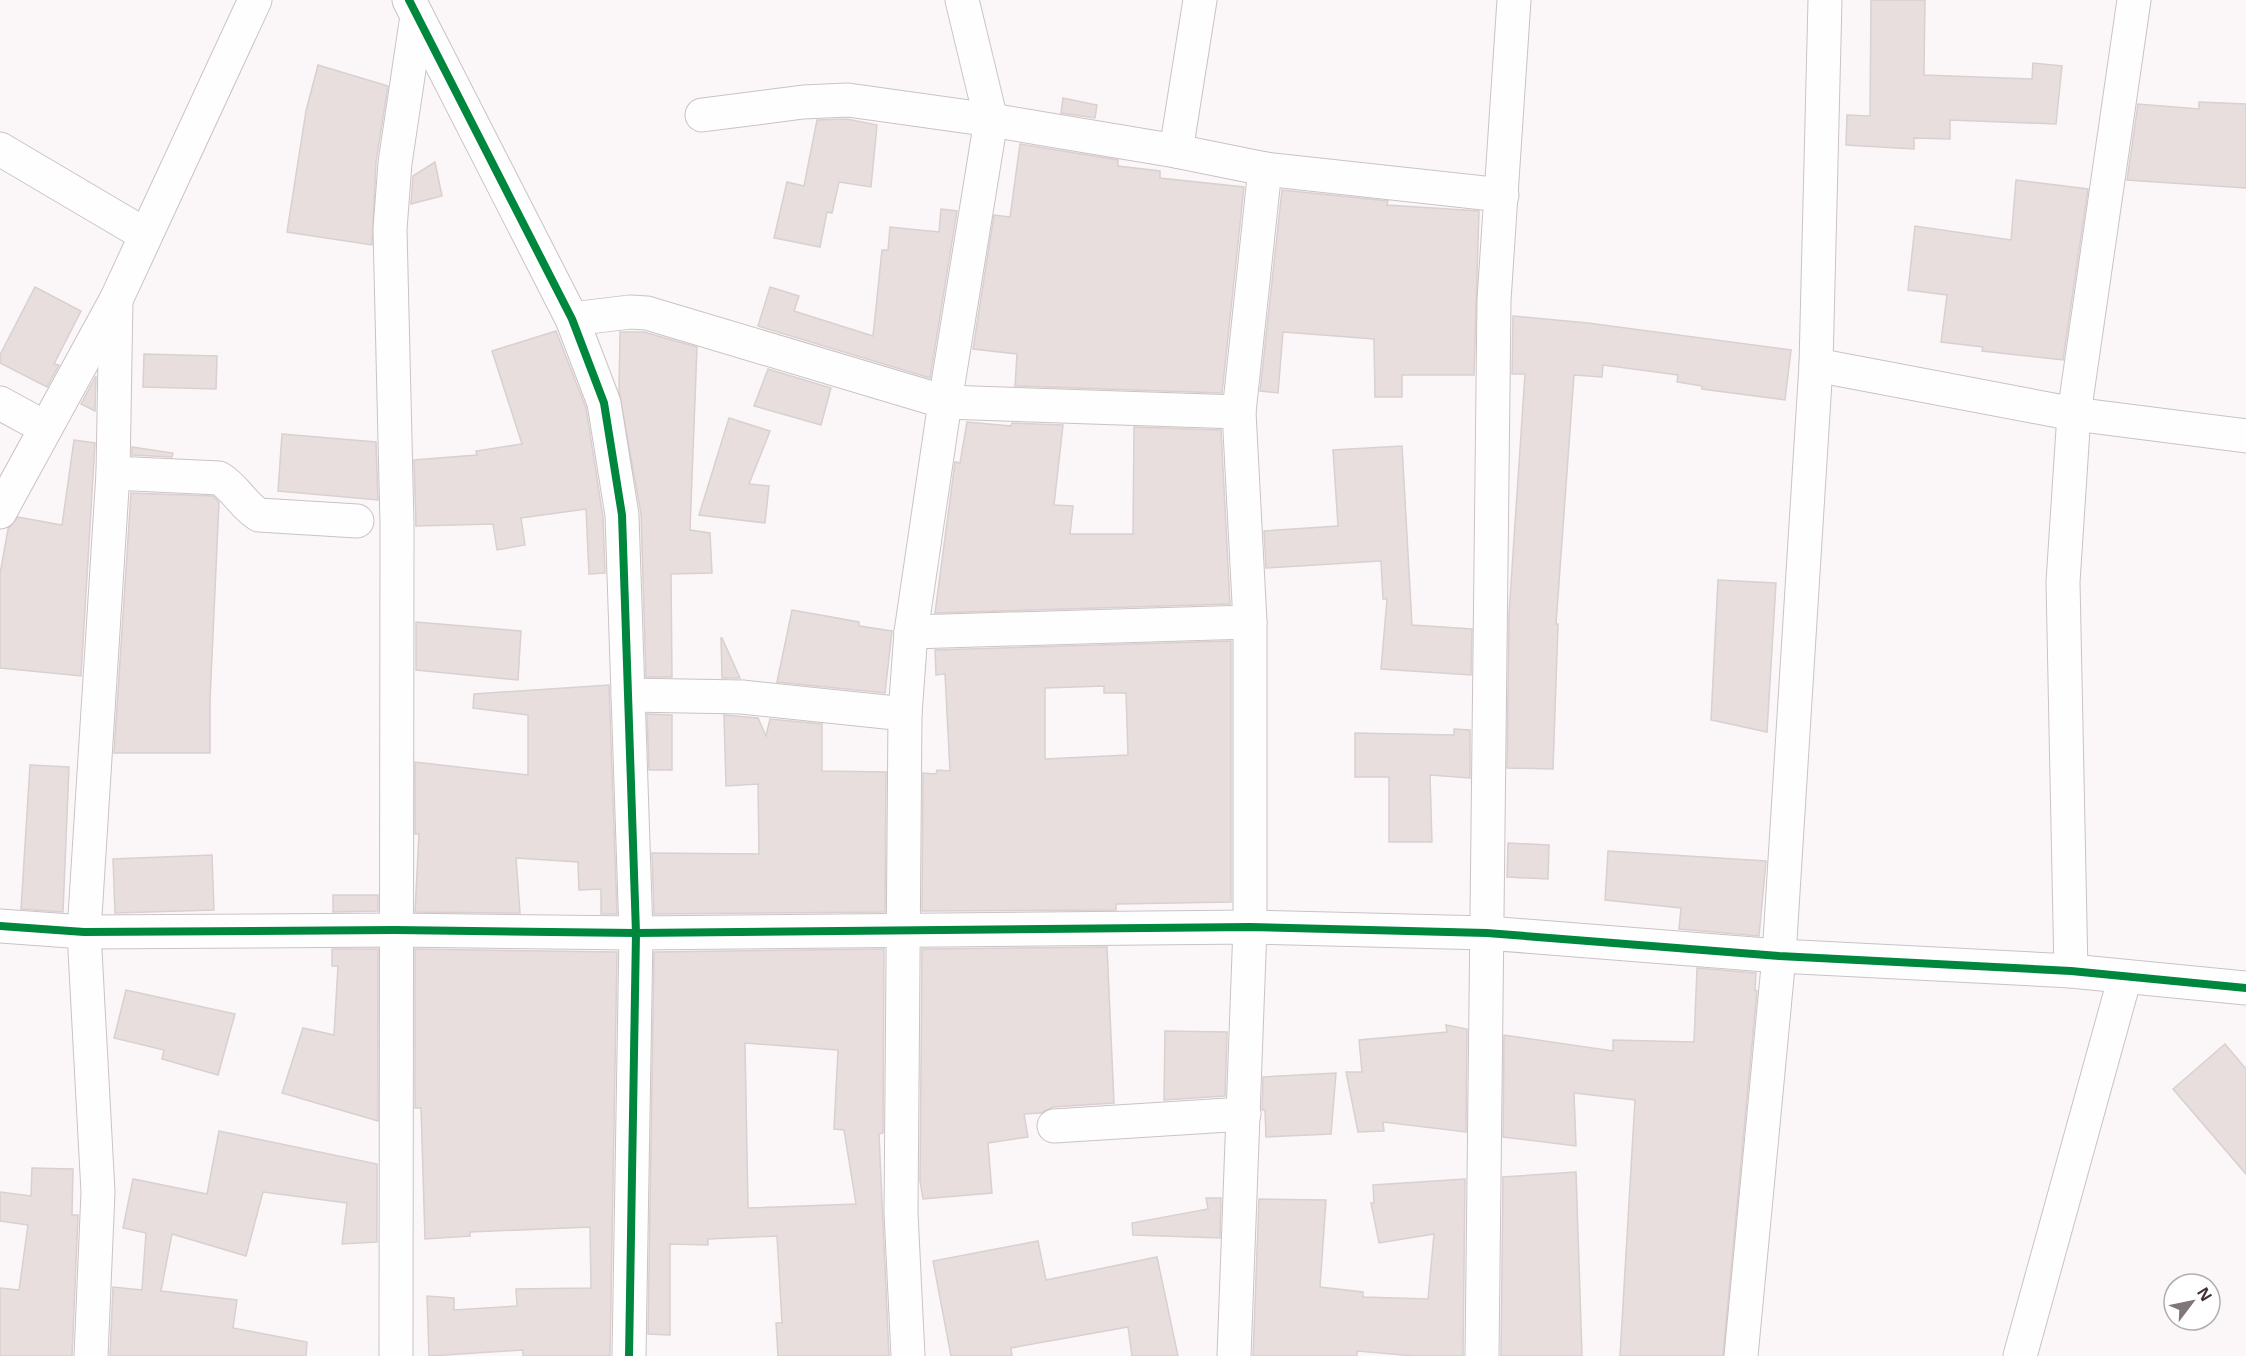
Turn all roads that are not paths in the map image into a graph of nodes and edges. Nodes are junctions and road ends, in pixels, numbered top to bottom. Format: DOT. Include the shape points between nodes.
graph roads {
  1 [pos="255,0"];
  2 [pos="962,0"];
  3 [pos="1200,0"];
  4 [pos="1514,0"];
  5 [pos="1825,0"];
  6 [pos="2134,0"];
  7 [pos="413,8"];
  8 [pos="702,115"];
  9 [pos="991,120"];
  10 [pos="0,149"];
  11 [pos="1176,151"];
  12 [pos="1265,169"];
  13 [pos="1502,195"];
  14 [pos="144,234"];
  15 [pos="116,300"];
  16 [pos="572,319"];
  17 [pos="1815,365"];
  18 [pos="945,402"];
  19 [pos="0,403"];
  20 [pos="1239,412"];
  21 [pos="2074,414"];
  22 [pos="44,427"];
  23 [pos="2246,436"];
  24 [pos="113,473"];
  25 [pos="0,512"];
  26 [pos="357,521"];
  27 [pos="1250,621"];
  28 [pos="911,632"];
  29 [pos="628,695"];
  30 [pos="905,714"];
  31 [pos="0,926"];
  32 [pos="1250,927"];
  33 [pos="395,930"];
  34 [pos="903,930"];
  35 [pos="84,932"];
  36 [pos="636,933"];
  37 [pos="1487,933"];
  38 [pos="1779,956"];
  39 [pos="2071,971"];
  40 [pos="2125,977"];
  41 [pos="2246,988"];
  42 [pos="1244,1114"];
  43 [pos="1054,1126"];
  44 [pos="91,1356"];
  45 [pos="396,1356"];
  46 [pos="629,1356"];
  47 [pos="908,1356"];
  48 [pos="1234,1356"];
  49 [pos="1482,1356"];
  50 [pos="1742,1356"];
  51 [pos="2020,1356"];
  1 -- 14 [label="street"];
  2 -- 9 [label="street"];
  3 -- 11 [label="street"];
  4 -- 13 [label="street"];
  5 -- 17 [label="street"];
  6 -- 21 [label="street"];
  7 -- 16 [label="street"];
  7 -- 33 [label="street" via="390,229 398,524"];
  8 -- 9 [label="street" via="848,100"];
  9 -- 11 [label="street"];
  9 -- 18 [label="street"];
  10 -- 14 [label="street"];
  11 -- 12 [label="street"];
  12 -- 13 [label="street"];
  12 -- 20 [label="street"];
  13 -- 37 [label="street" via="1494,300"];
  14 -- 15 [label="street"];
  15 -- 22 [label="street"];
  15 -- 24 [label="street"];
  16 -- 18 [label="street" via="646,313"];
  16 -- 29 [label="street" via="604,404 622,515"];
  17 -- 21 [label="street"];
  17 -- 38 [label="street"];
  18 -- 20 [label="street"];
  18 -- 28 [label="street"];
  19 -- 22 [label="street"];
  20 -- 27 [label="street"];
  21 -- 23 [label="street"];
  21 -- 39 [label="street" via="2063,582"];
  22 -- 25 [label="street"];
  24 -- 26 [label="street" via="219,478 259,515"];
  24 -- 35 [label="street"];
  27 -- 28 [label="street"];
  27 -- 32 [label="street"];
  28 -- 30 [label="street"];
  29 -- 30 [label="street" via="742,697"];
  29 -- 36 [label="street"];
  30 -- 34 [label="street"];
  31 -- 35 [label="street"];
  32 -- 34 [label="street"];
  32 -- 37 [label="street"];
  32 -- 42 [label="street"];
  33 -- 35 [label="street"];
  33 -- 36 [label="street"];
  33 -- 45 [label="street"];
  34 -- 36 [label="street"];
  34 -- 47 [label="street" via="900,1213"];
  35 -- 44 [label="street" via="98,1192"];
  36 -- 46 [label="street"];
  37 -- 38 [label="street"];
  37 -- 49 [label="street"];
  38 -- 39 [label="street"];
  38 -- 50 [label="street"];
  39 -- 40 [label="street"];
  40 -- 41 [label="street"];
  40 -- 51 [label="street"];
  42 -- 43 [label="street"];
  42 -- 48 [label="street"];
}
